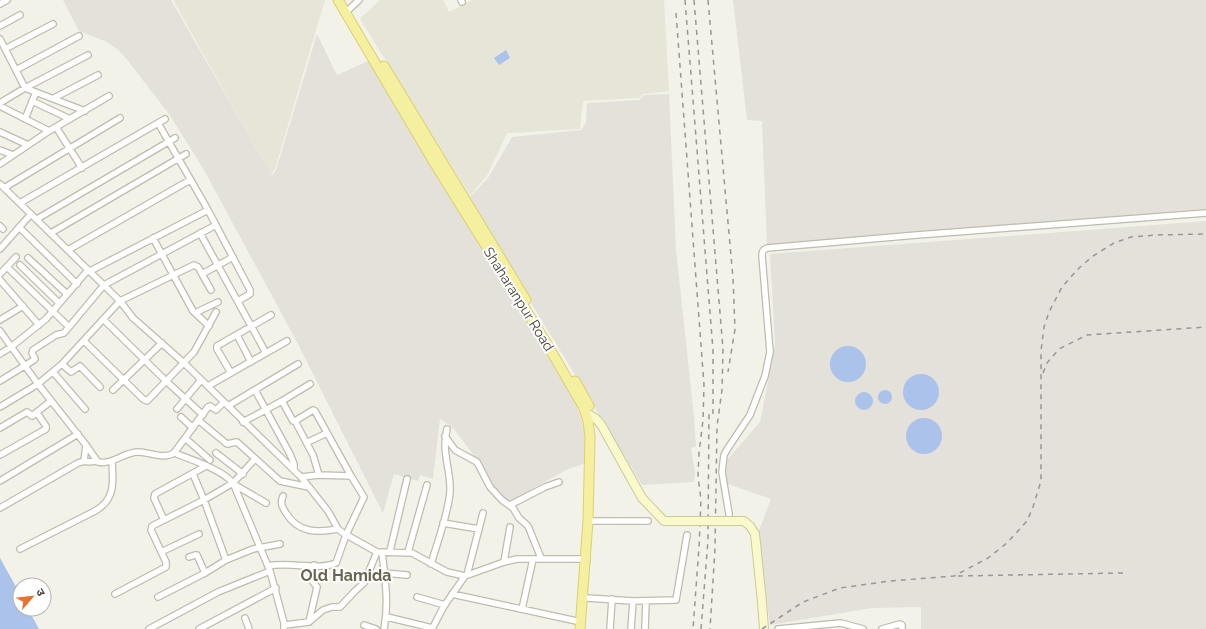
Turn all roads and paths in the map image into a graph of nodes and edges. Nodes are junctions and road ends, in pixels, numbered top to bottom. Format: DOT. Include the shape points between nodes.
graph roads {
  1 [pos="7,0"];
  2 [pos="338,0"];
  3 [pos="344,0"];
  4 [pos="359,0"];
  5 [pos="0,4"];
  6 [pos="348,11"];
  7 [pos="20,15"];
  8 [pos="53,24"];
  9 [pos="0,26"];
  10 [pos="79,36"];
  11 [pos="0,39"];
  12 [pos="5,49"];
  13 [pos="88,55"];
  14 [pos="16,70"];
  15 [pos="98,75"];
  16 [pos="25,88"];
  17 [pos="36,92"];
  18 [pos="109,96"];
  19 [pos="54,98"];
  20 [pos="32,101"];
  21 [pos="0,103"];
  22 [pos="0,106"];
  23 [pos="85,110"];
  24 [pos="120,118"];
  25 [pos="25,119"];
  26 [pos="70,119"];
  27 [pos="165,119"];
  28 [pos="158,123"];
  29 [pos="56,127"];
  30 [pos="49,131"];
  31 [pos="0,132"];
  32 [pos="175,138"];
  33 [pos="169,143"];
  34 [pos="28,145"];
  35 [pos="70,148"];
  36 [pos="0,150"];
  37 [pos="186,154"];
  38 [pos="13,155"];
  39 [pos="178,159"];
  40 [pos="0,164"];
  41 [pos="82,168"];
  42 [pos="190,180"];
  43 [pos="2,186"];
  44 [pos="20,203"];
  45 [pos="208,210"];
  46 [pos="31,214"];
  47 [pos="1206,214"];
  48 [pos="37,219"];
  49 [pos="216,225"];
  50 [pos="19,228"];
  51 [pos="51,233"];
  52 [pos="200,233"];
  53 [pos="153,238"];
  54 [pos="0,248"];
  55 [pos="68,250"];
  56 [pos="161,254"];
  57 [pos="16,257"];
  58 [pos="233,257"];
  59 [pos="28,258"];
  60 [pos="20,265"];
  61 [pos="218,265"];
  62 [pos="7,267"];
  63 [pos="89,271"];
  64 [pos="0,274"];
  65 [pos="202,274"];
  66 [pos="173,276"];
  67 [pos="0,280"];
  68 [pos="77,284"];
  69 [pos="104,285"];
  70 [pos="211,290"];
  71 [pos="67,294"];
  72 [pos="120,301"];
  73 [pos="238,301"];
  74 [pos="218,302"];
  75 [pos="59,303"];
  76 [pos="23,306"];
  77 [pos="52,312"];
  78 [pos="216,312"];
  79 [pos="195,313"];
  80 [pos="271,315"];
  81 [pos="103,319"];
  82 [pos="0,320"];
  83 [pos="39,325"];
  84 [pos="209,326"];
  85 [pos="252,326"];
  86 [pos="69,327"];
  87 [pos="0,331"];
  88 [pos="237,335"];
  89 [pos="84,341"];
  90 [pos="287,341"];
  91 [pos="162,342"];
  92 [pos="11,347"];
  93 [pos="0,354"];
  94 [pos="266,354"];
  95 [pos="145,360"];
  96 [pos="251,362"];
  97 [pos="184,363"];
  98 [pos="62,364"];
  99 [pos="298,364"];
  100 [pos="25,366"];
  101 [pos="53,372"];
  102 [pos="231,373"];
  103 [pos="201,380"];
  104 [pos="0,381"];
  105 [pos="124,381"];
  106 [pos="166,381"];
  107 [pos="38,384"];
  108 [pos="310,384"];
  109 [pos="208,386"];
  110 [pos="100,387"];
  111 [pos="113,390"];
  112 [pos="255,390"];
  113 [pos="185,399"];
  114 [pos="51,401"];
  115 [pos="282,401"];
  116 [pos="226,404"];
  117 [pos="0,407"];
  118 [pos="85,409"];
  119 [pos="176,409"];
  120 [pos="267,410"];
  121 [pos="37,413"];
  122 [pos="203,415"];
  123 [pos="589,415"];
  124 [pos="181,417"];
  125 [pos="198,420"];
  126 [pos="296,421"];
  127 [pos="243,422"];
  128 [pos="0,428"];
  129 [pos="193,428"];
  130 [pos="446,430"];
  131 [pos="327,433"];
  132 [pos="78,434"];
  133 [pos="445,436"];
  134 [pos="184,438"];
  135 [pos="308,442"];
  136 [pos="86,445"];
  137 [pos="174,452"];
  138 [pos="216,453"];
  139 [pos="0,456"];
  140 [pos="255,459"];
  141 [pos="210,460"];
  142 [pos="96,461"];
  143 [pos="112,461"];
  144 [pos="84,462"];
  145 [pos="206,466"];
  146 [pos="294,470"];
  147 [pos="193,474"];
  148 [pos="243,474"];
  149 [pos="319,475"];
  150 [pos="351,476"];
  151 [pos="301,477"];
  152 [pos="407,478"];
  153 [pos="0,481"];
  154 [pos="559,482"];
  155 [pos="234,484"];
  156 [pos="427,486"];
  157 [pos="309,487"];
  158 [pos="283,496"];
  159 [pos="204,500"];
  160 [pos="266,503"];
  161 [pos="510,505"];
  162 [pos="0,508"];
  163 [pos="483,513"];
  164 [pos="729,514"];
  165 [pos="164,520"];
  166 [pos="590,521"];
  167 [pos="648,521"];
  168 [pos="443,523"];
  169 [pos="510,527"];
  170 [pos="479,528"];
  171 [pos="338,529"];
  172 [pos="198,534"];
  173 [pos="346,535"];
  174 [pos="687,535"];
  175 [pos="280,544"];
  176 [pos="260,547"];
  177 [pos="20,549"];
  178 [pos="390,551"];
  179 [pos="161,552"];
  180 [pos="380,552"];
  181 [pos="408,552"];
  182 [pos="189,557"];
  183 [pos="541,558"];
  184 [pos="533,559"];
  185 [pos="587,559"];
  186 [pos="226,560"];
  187 [pos="504,562"];
  188 [pos="431,564"];
  189 [pos="314,565"];
  190 [pos="269,569"];
  191 [pos="204,573"];
  192 [pos="384,574"];
  193 [pos="407,575"];
  194 [pos="466,575"];
  195 [pos="276,588"];
  196 [pos="115,594"];
  197 [pos="452,594"];
  198 [pos="158,597"];
  199 [pos="417,597"];
  200 [pos="587,598"];
  201 [pos="612,600"];
  202 [pos="633,601"];
  203 [pos="646,601"];
  204 [pos="444,605"];
  205 [pos="522,609"];
  206 [pos="386,617"];
  207 [pos="245,618"];
  208 [pos="310,622"];
  209 [pos="364,625"];
  210 [pos="284,627"];
  211 [pos="582,627"];
  212 [pos="824,627"];
  213 [pos="846,627"];
  214 [pos="432,628"];
  215 [pos="149,629"];
  216 [pos="199,629"];
  217 [pos="249,629"];
  218 [pos="311,629"];
  219 [pos="376,629"];
  220 [pos="384,629"];
  221 [pos="610,629"];
  222 [pos="631,629"];
  223 [pos="645,629"];
  224 [pos="764,629"];
  225 [pos="778,629"];
  226 [pos="863,629"];
  227 [pos="882,629"];
  228 [pos="902,629"];
  1 -- 5 [label="street"];
  2 -- 6 [label="main road, Shaharanpur Road"];
  3 -- 6 [label="main road, Shaharanpur Road"];
  4 -- 6 [label="street"];
  6 -- 123 [label="main road, Shaharanpur Road" via="432,159"];
  7 -- 9 [label="street"];
  8 -- 12 [label="street"];
  10 -- 14 [label="street"];
  11 -- 12 [label="street"];
  12 -- 14 [label="street"];
  13 -- 16 [label="street"];
  14 -- 16 [label="street"];
  15 -- 19 [label="street"];
  16 -- 17 [label="street"];
  16 -- 21 [label="street"];
  17 -- 19 [label="street"];
  17 -- 20 [label="street"];
  18 -- 23 [label="street"];
  19 -- 23 [label="street"];
  20 -- 25 [label="street"];
  20 -- 26 [label="street"];
  22 -- 25 [label="street"];
  23 -- 26 [label="street"];
  24 -- 35 [label="street"];
  25 -- 30 [label="street"];
  26 -- 29 [label="street"];
  27 -- 28 [label="street"];
  28 -- 33 [label="street"];
  28 -- 41 [label="street"];
  29 -- 30 [label="street"];
  29 -- 35 [label="street"];
  30 -- 34 [label="street"];
  31 -- 34 [label="street"];
  32 -- 33 [label="street"];
  33 -- 39 [label="street"];
  33 -- 48 [label="street"];
  34 -- 38 [label="street"];
  35 -- 41 [label="street"];
  35 -- 43 [label="street"];
  36 -- 38 [label="street"];
  37 -- 39 [label="street"];
  38 -- 40 [label="street"];
  39 -- 42 [label="street"];
  39 -- 51 [label="street"];
  41 -- 44 [label="street"];
  42 -- 45 [label="street"];
  42 -- 55 [label="street"];
  43 -- 44 [label="street"];
  44 -- 46 [label="street"];
  45 -- 49 [label="street"];
  45 -- 53 [label="street"];
  46 -- 48 [label="street"];
  46 -- 50 [label="street"];
  47 -- 164 [label="street" via="764,249 762,256 770,352 765,376 750,415 724,455 722,472"];
  48 -- 51 [label="street"];
  49 -- 52 [label="street"];
  49 -- 58 [label="street"];
  50 -- 54 [label="street"];
  50 -- 68 [label="street"];
  51 -- 55 [label="street"];
  52 -- 56 [label="street"];
  52 -- 61 [label="street"];
  53 -- 56 [label="street"];
  53 -- 63 [label="street"];
  55 -- 63 [label="street"];
  56 -- 66 [label="street"];
  56 -- 69 [label="street"];
  57 -- 62 [label="street"];
  58 -- 61 [label="street"];
  58 -- 73 [label="street" via="251,292"];
  59 -- 71 [label="street"];
  60 -- 75 [label="street"];
  61 -- 65 [label="street"];
  61 -- 73 [label="street"];
  62 -- 64 [label="street"];
  62 -- 77 [label="street"];
  63 -- 68 [label="street"];
  63 -- 69 [label="street"];
  65 -- 66 [label="street" via="194,265"];
  65 -- 70 [label="street"];
  66 -- 72 [label="street"];
  66 -- 79 [label="street"];
  67 -- 76 [label="street"];
  68 -- 71 [label="street"];
  69 -- 72 [label="street"];
  69 -- 86 [label="street"];
  71 -- 75 [label="street"];
  72 -- 81 [label="street"];
  72 -- 91 [label="street" via="133,318"];
  73 -- 85 [label="street"];
  74 -- 79 [label="street"];
  75 -- 77 [label="street"];
  76 -- 82 [label="street"];
  76 -- 83 [label="street"];
  77 -- 83 [label="street"];
  77 -- 86 [label="street"];
  78 -- 84 [label="street"];
  79 -- 84 [label="street"];
  80 -- 85 [label="street"];
  81 -- 89 [label="street"];
  81 -- 95 [label="street"];
  83 -- 92 [label="street"];
  84 -- 97 [label="street" via="197,348"];
  85 -- 88 [label="street"];
  85 -- 94 [label="street"];
  86 -- 100 [label="street" via="64,333 56,335 32,351 35,359"];
  87 -- 92 [label="street"];
  88 -- 96 [label="street"];
  88 -- 102 [label="street" via="217,347"];
  89 -- 98 [label="street"];
  89 -- 105 [label="street"];
  90 -- 94 [label="street"];
  91 -- 95 [label="street"];
  91 -- 97 [label="street"];
  92 -- 93 [label="street"];
  92 -- 100 [label="street"];
  94 -- 96 [label="street"];
  95 -- 105 [label="street"];
  95 -- 106 [label="street"];
  96 -- 102 [label="street"];
  97 -- 103 [label="street"];
  97 -- 106 [label="street"];
  98 -- 101 [label="street"];
  98 -- 110 [label="street" via="71,372 80,366"];
  99 -- 112 [label="street"];
  100 -- 104 [label="street"];
  100 -- 107 [label="street"];
  101 -- 107 [label="street"];
  101 -- 118 [label="street"];
  102 -- 109 [label="street"];
  103 -- 109 [label="street"];
  103 -- 113 [label="street"];
  105 -- 106 [label="street" via="147,401"];
  105 -- 111 [label="street"];
  106 -- 113 [label="street"];
  107 -- 114 [label="street"];
  107 -- 117 [label="street"];
  108 -- 115 [label="street"];
  109 -- 116 [label="street"];
  112 -- 116 [label="street"];
  112 -- 120 [label="street"];
  113 -- 119 [label="street"];
  113 -- 122 [label="street"];
  114 -- 121 [label="street"];
  114 -- 132 [label="street"];
  115 -- 120 [label="street"];
  115 -- 126 [label="street" via="292,420"];
  116 -- 122 [label="street" via="216,410 209,406"];
  116 -- 127 [label="street"];
  120 -- 127 [label="street"];
  120 -- 146 [label="street" via="293,460"];
  121 -- 128 [label="street" via="32,416 27,412"];
  121 -- 139 [label="street" via="46,429"];
  122 -- 125 [label="street"];
  123 -- 166 [label="main road, Shaharanpur Road"];
  123 -- 224 [label="main road, bridge" via="599,422 642,498 664,522 744,521 750,526 755,534"];
  124 -- 129 [label="street"];
  125 -- 129 [label="street"];
  125 -- 140 [label="street" via="227,444 237,442"];
  126 -- 131 [label="street" via="314,410"];
  126 -- 135 [label="street"];
  127 -- 146 [label="street"];
  129 -- 134 [label="street"];
  130 -- 133 [label="street"];
  131 -- 135 [label="street"];
  131 -- 150 [label="street"];
  132 -- 136 [label="street"];
  132 -- 153 [label="street"];
  133 -- 161 [label="street" via="455,450 477,462 490,488"];
  133 -- 168 [label="street" via="450,490"];
  134 -- 137 [label="street"];
  134 -- 141 [label="street"];
  135 -- 149 [label="street"];
  136 -- 142 [label="street"];
  136 -- 144 [label="street"];
  137 -- 143 [label="street" via="167,457 135,452"];
  137 -- 145 [label="street"];
  138 -- 148 [label="street"];
  140 -- 148 [label="street"];
  140 -- 157 [label="street" via="280,481"];
  142 -- 143 [label="street"];
  142 -- 144 [label="street"];
  143 -- 177 [label="street" via="112,489 104,504"];
  144 -- 162 [label="street" via="78,463"];
  145 -- 147 [label="street"];
  145 -- 155 [label="street"];
  146 -- 151 [label="street"];
  147 -- 159 [label="street"];
  147 -- 165 [label="street" via="155,494 154,498"];
  148 -- 155 [label="street"];
  149 -- 150 [label="street"];
  149 -- 151 [label="street"];
  150 -- 173 [label="street" via="364,500"];
  151 -- 157 [label="street"];
  152 -- 178 [label="street"];
  154 -- 161 [label="street"];
  155 -- 159 [label="street"];
  155 -- 160 [label="street"];
  155 -- 176 [label="street"];
  156 -- 181 [label="street"];
  157 -- 171 [label="street"];
  158 -- 171 [label="street" via="282,505 294,524 313,531"];
  159 -- 165 [label="street"];
  159 -- 186 [label="street"];
  161 -- 183 [label="street" via="528,526"];
  163 -- 170 [label="street"];
  165 -- 179 [label="street" via="151,528"];
  166 -- 167 [label="street"];
  166 -- 185 [label="main road, Shaharanpur Road"];
  168 -- 170 [label="street"];
  168 -- 188 [label="street"];
  169 -- 187 [label="street"];
  170 -- 194 [label="street"];
  171 -- 173 [label="street"];
  172 -- 179 [label="street"];
  173 -- 180 [label="street"];
  173 -- 189 [label="street" via="336,563"];
  174 -- 203 [label="street" via="677,599"];
  175 -- 176 [label="street"];
  176 -- 186 [label="street"];
  176 -- 190 [label="street"];
  178 -- 180 [label="street"];
  178 -- 181 [label="street"];
  179 -- 196 [label="street" via="166,564 164,568"];
  180 -- 192 [label="street"];
  180 -- 208 [label="street" via="364,584 340,607 323,610"];
  181 -- 188 [label="street"];
  182 -- 191 [label="street" via="197,555"];
  183 -- 184 [label="street"];
  183 -- 185 [label="street"];
  184 -- 187 [label="street"];
  184 -- 205 [label="street"];
  185 -- 200 [label="main road, Shaharanpur Road"];
  185 -- 211 [label="main road, Shaharanpur Road"];
  186 -- 191 [label="street"];
  187 -- 194 [label="street"];
  188 -- 194 [label="street" via="447,572"];
  189 -- 190 [label="street" via="280,564"];
  189 -- 208 [label="street" via="313,582 317,587"];
  190 -- 195 [label="street"];
  190 -- 215 [label="street" via="218,592"];
  191 -- 198 [label="street"];
  192 -- 193 [label="street"];
  192 -- 206 [label="street"];
  194 -- 197 [label="street"];
  195 -- 210 [label="street"];
  195 -- 216 [label="street"];
  197 -- 204 [label="street"];
  197 -- 205 [label="street"];
  199 -- 204 [label="street"];
  200 -- 201 [label="street"];
  200 -- 211 [label="main road, Shaharanpur Road"];
  201 -- 202 [label="street"];
  201 -- 221 [label="street"];
  202 -- 203 [label="street"];
  202 -- 222 [label="street"];
  203 -- 223 [label="street"];
  204 -- 214 [label="street"];
  205 -- 211 [label="street"];
  206 -- 214 [label="street"];
  206 -- 220 [label="street"];
  207 -- 217 [label="street"];
  208 -- 210 [label="street"];
  208 -- 218 [label="street"];
  209 -- 219 [label="street"];
  212 -- 213 [label="street"];
  212 -- 225 [label="street"];
  213 -- 226 [label="street"];
  227 -- 228 [label="street" via="900,624"];
}
